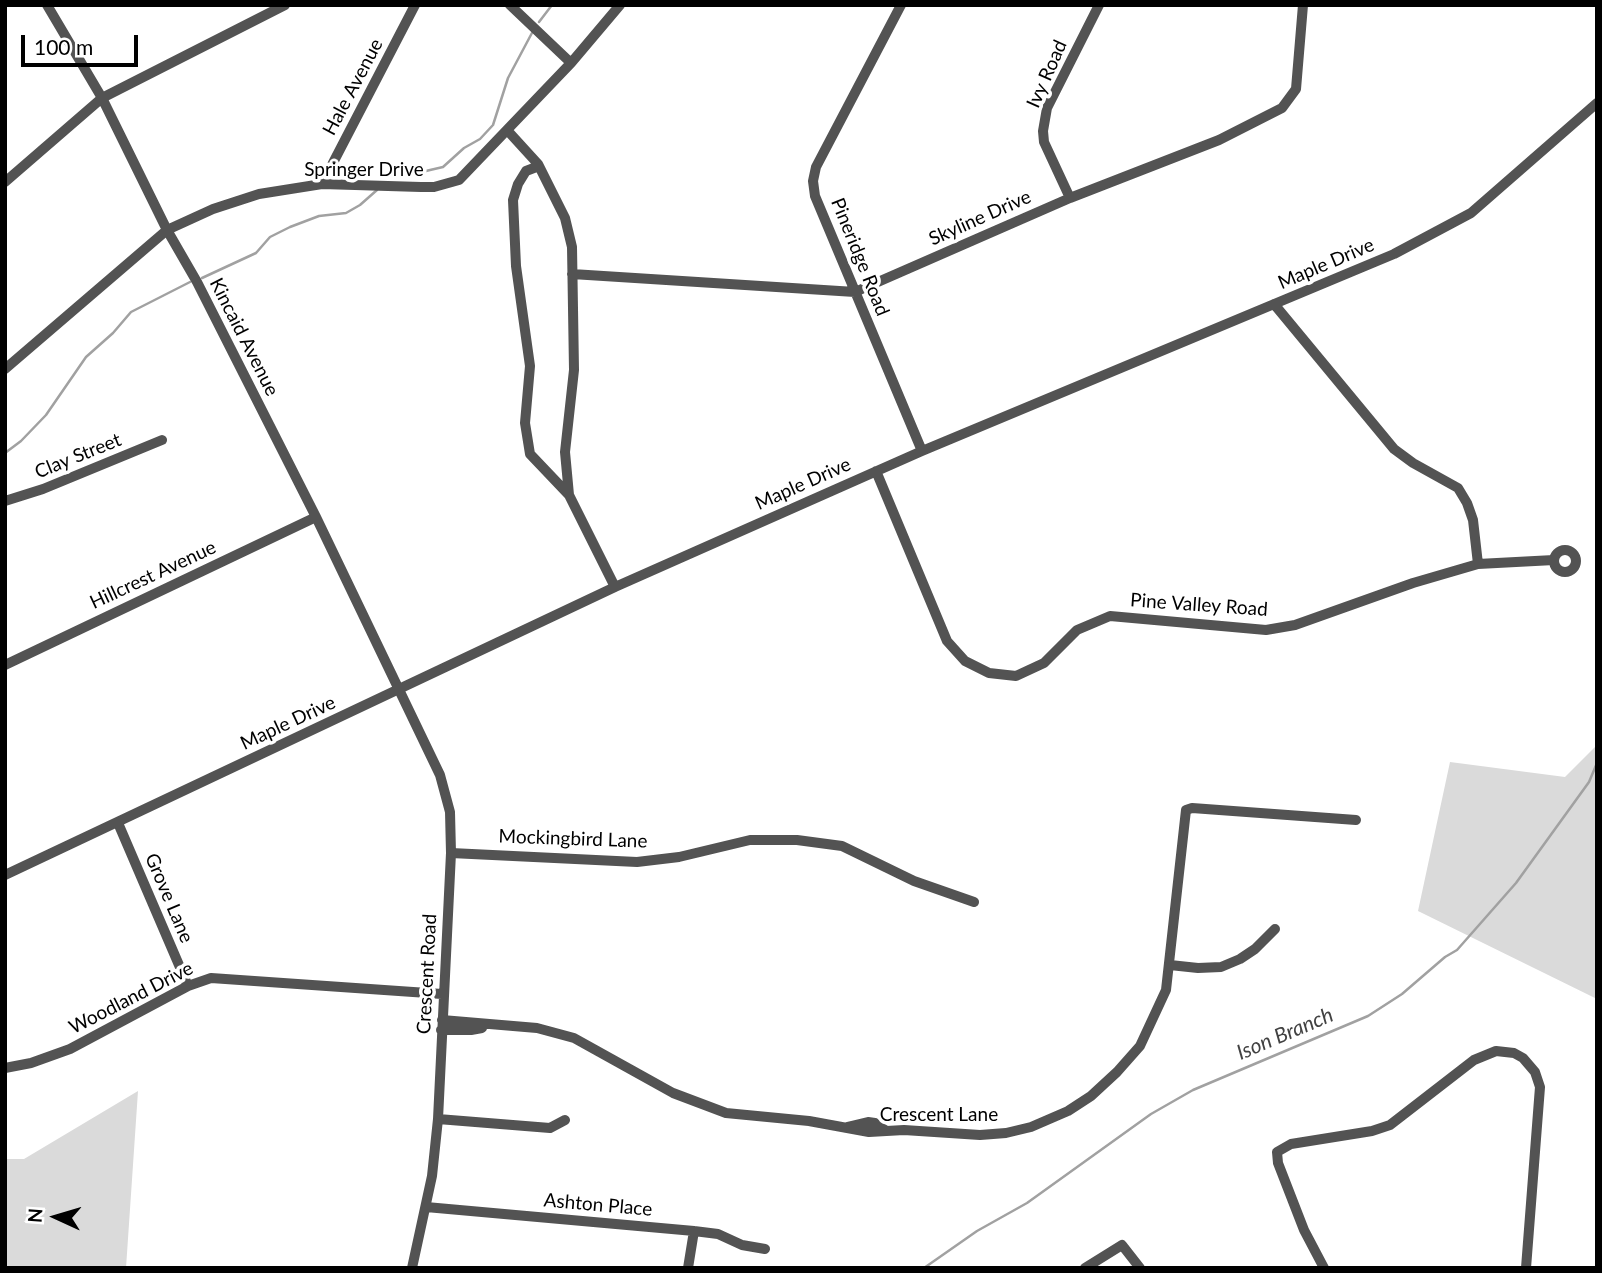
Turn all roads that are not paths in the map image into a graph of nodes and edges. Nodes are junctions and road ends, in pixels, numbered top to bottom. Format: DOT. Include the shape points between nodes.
graph roads {
  1 [pos="47,5"];
  2 [pos="285,5"];
  3 [pos="415,5"];
  4 [pos="510,5"];
  5 [pos="620,5"];
  6 [pos="901,5"];
  7 [pos="1099,5"];
  8 [pos="1303,5"];
  9 [pos="571,63"];
  10 [pos="102,98"];
  11 [pos="1597,103"];
  12 [pos="507,131"];
  13 [pos="539,166"];
  14 [pos="5,183"];
  15 [pos="321,184"];
  16 [pos="1070,198"];
  17 [pos="167,230"];
  18 [pos="572,274"];
  19 [pos="855,292"];
  20 [pos="1274,304"];
  21 [pos="5,369"];
  22 [pos="162,440"];
  23 [pos="922,450"];
  24 [pos="876,471"];
  25 [pos="569,495"];
  26 [pos="5,501"];
  27 [pos="316,517"];
  28 [pos="1554,560"];
  29 [pos="1478,564"];
  30 [pos="615,587"];
  31 [pos="5,665"];
  32 [pos="400,690"];
  33 [pos="1356,820"];
  34 [pos="118,823"];
  35 [pos="451,853"];
  36 [pos="5,876"];
  37 [pos="974,902"];
  38 [pos="1275,929"];
  39 [pos="1170,965"];
  40 [pos="188,986"];
  41 [pos="442,994"];
  42 [pos="442,1025"];
  43 [pos="5,1068"];
  44 [pos="438,1119"];
  45 [pos="565,1120"];
  46 [pos="426,1207"];
  47 [pos="694,1231"];
  48 [pos="765,1249"];
  49 [pos="411,1268"];
  50 [pos="688,1268"];
  51 [pos="1085,1268"];
  52 [pos="1140,1268"];
  53 [pos="1324,1268"];
  54 [pos="1526,1268"];
  1 -- 10 [label="street, Kincaid Avenue"];
  2 -- 10 [label="street"];
  3 -- 15 [label="street, Hale Avenue"];
  4 -- 9 [label="street"];
  5 -- 9 [label="street, Springer Drive"];
  6 -- 19 [label="street, Pineridge Road" via="816,167 813,181"];
  7 -- 16 [label="street, Ivy Road" via="1046,108 1044,142"];
  8 -- 16 [label="street, Skyline Drive" via="1296,89 1282,108 1219,140"];
  9 -- 12 [label="street, Springer Drive"];
  10 -- 14 [label="street"];
  10 -- 17 [label="street, Kincaid Avenue"];
  11 -- 20 [label="street, Maple Drive" via="1471,213 1394,254"];
  12 -- 13 [label="street"];
  12 -- 15 [label="street, Springer Drive" via="469,172 447,184"];
  13 -- 18 [label="street" via="565,218"];
  13 -- 25 [label="street" via="526,171 513,200 516,265 530,366 525,423 530,454"];
  15 -- 17 [label="street, Springer Drive" via="237,200"];
  16 -- 19 [label="street, Skyline Drive"];
  17 -- 21 [label="street, Springer Drive"];
  17 -- 27 [label="street, Kincaid Avenue"];
  18 -- 19 [label="street, Skyline Drive"];
  18 -- 25 [label="street" via="574,370 565,452"];
  19 -- 23 [label="street, Pineridge Road"];
  20 -- 23 [label="street, Maple Drive"];
  20 -- 29 [label="street" via="1394,449 1458,488 1473,520"];
  22 -- 26 [label="street, Clay Street"];
  23 -- 24 [label="street, Maple Drive"];
  24 -- 29 [label="street, Pine Valley Road" via="947,641 965,661 989,673 1016,676 1044,663 1077,630 1110,616 1281,628"];
  24 -- 30 [label="street, Maple Drive"];
  25 -- 30 [label="street"];
  27 -- 31 [label="street, Hillcrest Avenue"];
  27 -- 32 [label="street, Kincaid Avenue"];
  28 -- 29 [label="street, Pine Valley Road"];
  30 -- 32 [label="street, Maple Drive"];
  32 -- 34 [label="street, Maple Drive"];
  32 -- 35 [label="street, Crescent Road" via="440,775 450,811"];
  33 -- 39 [label="street, Crescent Lane" via="1186,810"];
  34 -- 36 [label="street, Maple Drive"];
  34 -- 40 [label="street, Grove Lane"];
  35 -- 37 [label="street, Mockingbird Lane" via="637,862 750,840 797,840 842,846 914,881"];
  35 -- 41 [label="street, Crescent Road"];
  38 -- 39 [label="street" via="1255,950 1221,967"];
  39 -- 42 [label="street, Crescent Lane" via="1166,990 1140,1046 1118,1072 1068,1111 1006,1133 869,1132 726,1113 673,1093 573,1038 537,1028 493,1025 471,1030"];
  40 -- 41 [label="street, Woodland Drive" via="211,978"];
  40 -- 43 [label="street, Woodland Drive" via="70,1049"];
  41 -- 42 [label="street, Crescent Road"];
  42 -- 44 [label="street, Crescent Road"];
  44 -- 45 [label="street" via="550,1128"];
  44 -- 46 [label="street, Crescent Road"];
  46 -- 47 [label="street, Ashton Place"];
  46 -- 49 [label="street, Crescent Road"];
  47 -- 48 [label="street, Ashton Place"];
  47 -- 50 [label="street"];
  51 -- 52 [label="street" via="1122,1245"];
  53 -- 54 [label="street" via="1304,1230 1277,1152 1285,1145 1390,1125 1474,1060 1496,1051 1514,1053 1530,1065 1538,1079"];
}
